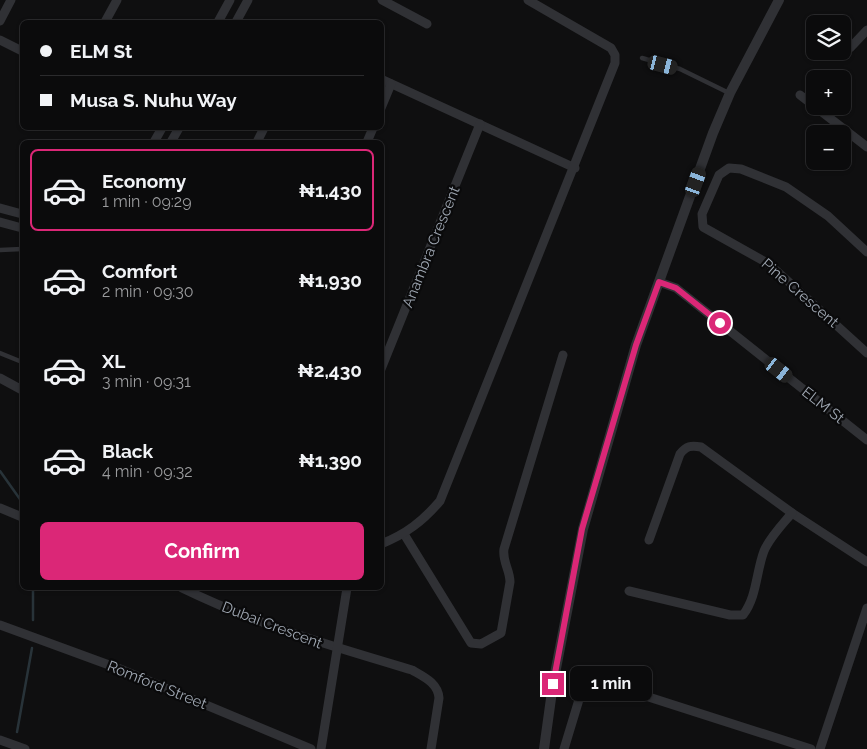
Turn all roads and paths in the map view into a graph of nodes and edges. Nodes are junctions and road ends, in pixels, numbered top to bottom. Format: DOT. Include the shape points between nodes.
graph roads {
  1 [pos="11,0"];
  2 [pos="118,0"];
  3 [pos="230,0"];
  4 [pos="248,0"];
  5 [pos="382,0"];
  6 [pos="528,0"];
  7 [pos="779,0"];
  8 [pos="106,20"];
  9 [pos="219,20"];
  10 [pos="237,20"];
  11 [pos="0,21"];
  12 [pos="427,24"];
  13 [pos="867,30"];
  14 [pos="0,40"];
  15 [pos="851,47"];
  16 [pos="20,50"];
  17 [pos="642,58"];
  18 [pos="384,80"];
  19 [pos="391,84"];
  20 [pos="730,93"];
  21 [pos="800,95"];
  22 [pos="384,101"];
  23 [pos="480,124"];
  24 [pos="867,147"];
  25 [pos="575,168"];
  26 [pos="0,208"];
  27 [pos="20,213"];
  28 [pos="0,222"];
  29 [pos="20,227"];
  30 [pos="0,250"];
  31 [pos="20,250"];
  32 [pos="867,252"];
  33 [pos="659,282"];
  34 [pos="0,353"];
  35 [pos="867,353"];
  36 [pos="563,354"];
  37 [pos="20,361"];
  38 [pos="384,362"];
  39 [pos="0,378"];
  40 [pos="20,389"];
  41 [pos="867,440"];
  42 [pos="0,508"];
  43 [pos="792,513"];
  44 [pos="20,516"];
  45 [pos="404,534"];
  46 [pos="649,540"];
  47 [pos="384,543"];
  48 [pos="867,562"];
  49 [pos="186,590"];
  50 [pos="347,590"];
  51 [pos="629,592"];
  52 [pos="867,608"];
  53 [pos="0,625"];
  54 [pos="335,649"];
  55 [pos="0,740"];
  56 [pos="25,749"];
  57 [pos="311,749"];
  58 [pos="321,749"];
  59 [pos="431,749"];
  60 [pos="544,749"];
  61 [pos="564,749"];
  62 [pos="811,749"];
  63 [pos="820,749"];
  1 -- 11 [label="street"];
  2 -- 8 [label="street"];
  3 -- 9 [label="street"];
  4 -- 10 [label="street"];
  5 -- 12 [label="street"];
  6 -- 25 [label="street" via="610,48 615,55 615,63"];
  7 -- 20 [label="street"];
  13 -- 15 [label="street"];
  14 -- 16 [label="street"];
  17 -- 20 [label="lane" via="680,69"];
  18 -- 19 [label="street"];
  19 -- 22 [label="street"];
  19 -- 23 [label="street"];
  20 -- 33 [label="street"];
  21 -- 24 [label="street"];
  23 -- 25 [label="street"];
  23 -- 38 [label="street, Anambra Crescent"];
  25 -- 45 [label="street" via="440,501"];
  26 -- 27 [label="street"];
  28 -- 29 [label="street"];
  30 -- 31 [label="lane"];
  32 -- 35 [label="street, Pine Crescent" via="828,216 786,187 741,169 729,168 719,175 702,214 702,227 769,264"];
  33 -- 41 [label="street, ELM St" via="676,288"];
  33 -- 60 [label="street" via="636,345 582,529"];
  34 -- 37 [label="lane"];
  36 -- 45 [label="street" via="504,549 510,582 501,633 481,644 471,643"];
  39 -- 40 [label="street"];
  42 -- 44 [label="street"];
  43 -- 46 [label="street" via="701,447 693,445 680,454"];
  43 -- 48 [label="street"];
  43 -- 51 [label="street" via="764,552 750,606 743,614 730,615"];
  45 -- 47 [label="street"];
  49 -- 54 [label="street, Dubai Crescent" via="229,611"];
  50 -- 54 [label="street"];
  52 -- 63 [label="street"];
  53 -- 57 [label="street, Romford Street" via="120,669"];
  54 -- 58 [label="street"];
  54 -- 59 [label="street, Dubai Crescent" via="412,670 435,685 439,698"];
  55 -- 56 [label="street"];
  61 -- 62 [label="street" via="580,693 591,684 605,683"];
}
